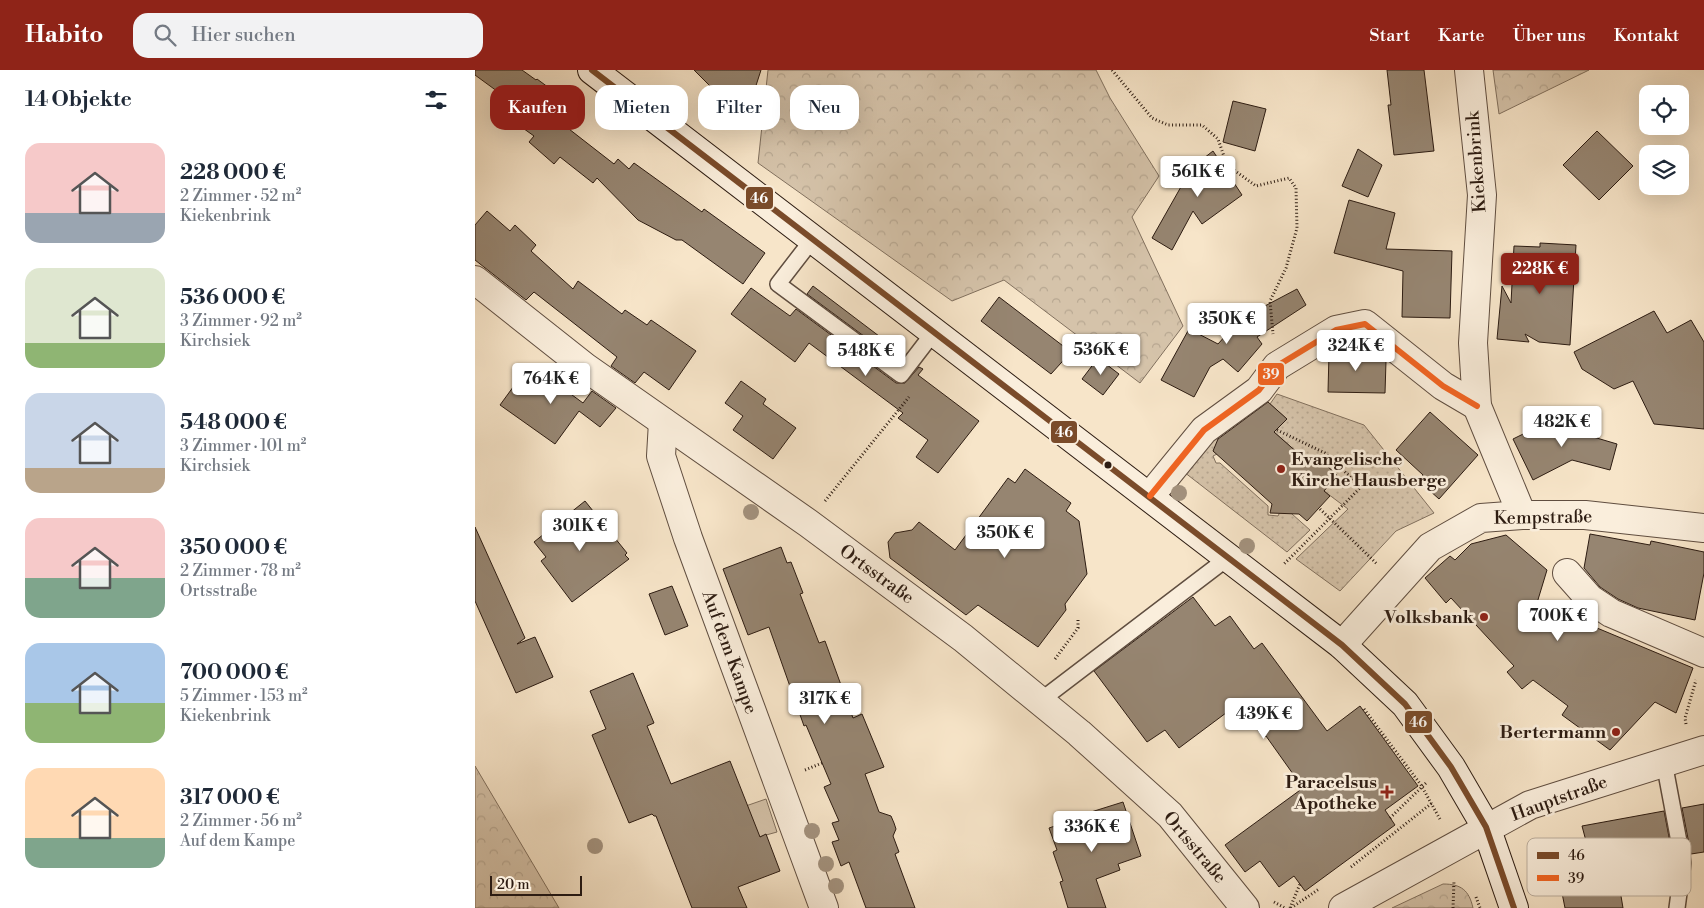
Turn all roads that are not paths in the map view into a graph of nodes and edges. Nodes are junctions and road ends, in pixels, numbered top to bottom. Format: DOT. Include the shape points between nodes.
graph roads {
  1 [pos="591,70"];
  2 [pos="1469,70"];
  3 [pos="812,240"];
  4 [pos="475,280"];
  5 [pos="934,332"];
  6 [pos="1477,406"];
  7 [pos="663,422"];
  8 [pos="1150,496"];
  9 [pos="1521,514"];
  10 [pos="1704,528"];
  11 [pos="1229,557"];
  12 [pos="1567,573"];
  13 [pos="1342,644"];
  14 [pos="1701,663"];
  15 [pos="1040,701"];
  16 [pos="1698,752"];
  17 [pos="1664,762"];
  18 [pos="1487,827"];
  19 [pos="1678,838"];
  20 [pos="824,908"];
  21 [pos="1245,908"];
  22 [pos="1343,908"];
  23 [pos="1515,908"];
  1 -- 3 [label="street"];
  2 -- 6 [label="street, Kiekenbrink" via="1482,195 1473,343"];
  3 -- 5 [label="street"];
  3 -- 5 [label="lane" via="778,284 901,375"];
  4 -- 7 [label="street, Ortsstraße" via="528,324"];
  5 -- 8 [label="street"];
  6 -- 8 [label="street" via="1443,386 1365,324 1336,330 1277,366 1259,390 1204,430"];
  6 -- 9 [label="street, Kiekenbrink"];
  7 -- 15 [label="street, Ortsstraße" via="963,638"];
  7 -- 20 [label="street, Auf dem Kampe" via="661,456"];
  8 -- 11 [label="street"];
  9 -- 10 [label="street, Kempstraße" via="1585,515"];
  9 -- 13 [label="street, Kempstraße" via="1481,518 1430,547"];
  11 -- 13 [label="street"];
  11 -- 15 [label="lane"];
  12 -- 14 [label="street" via="1591,599 1611,613"];
  13 -- 18 [label="street" via="1405,704 1451,767"];
  15 -- 21 [label="street, Ortsstraße" via="1170,815"];
  16 -- 17 [label="street, Hauptstraße"];
  17 -- 18 [label="street, Hauptstraße" via="1530,805"];
  17 -- 19 [label="lane"];
  18 -- 22 [label="street, Hauptstraße"];
  18 -- 23 [label="street"];
}
